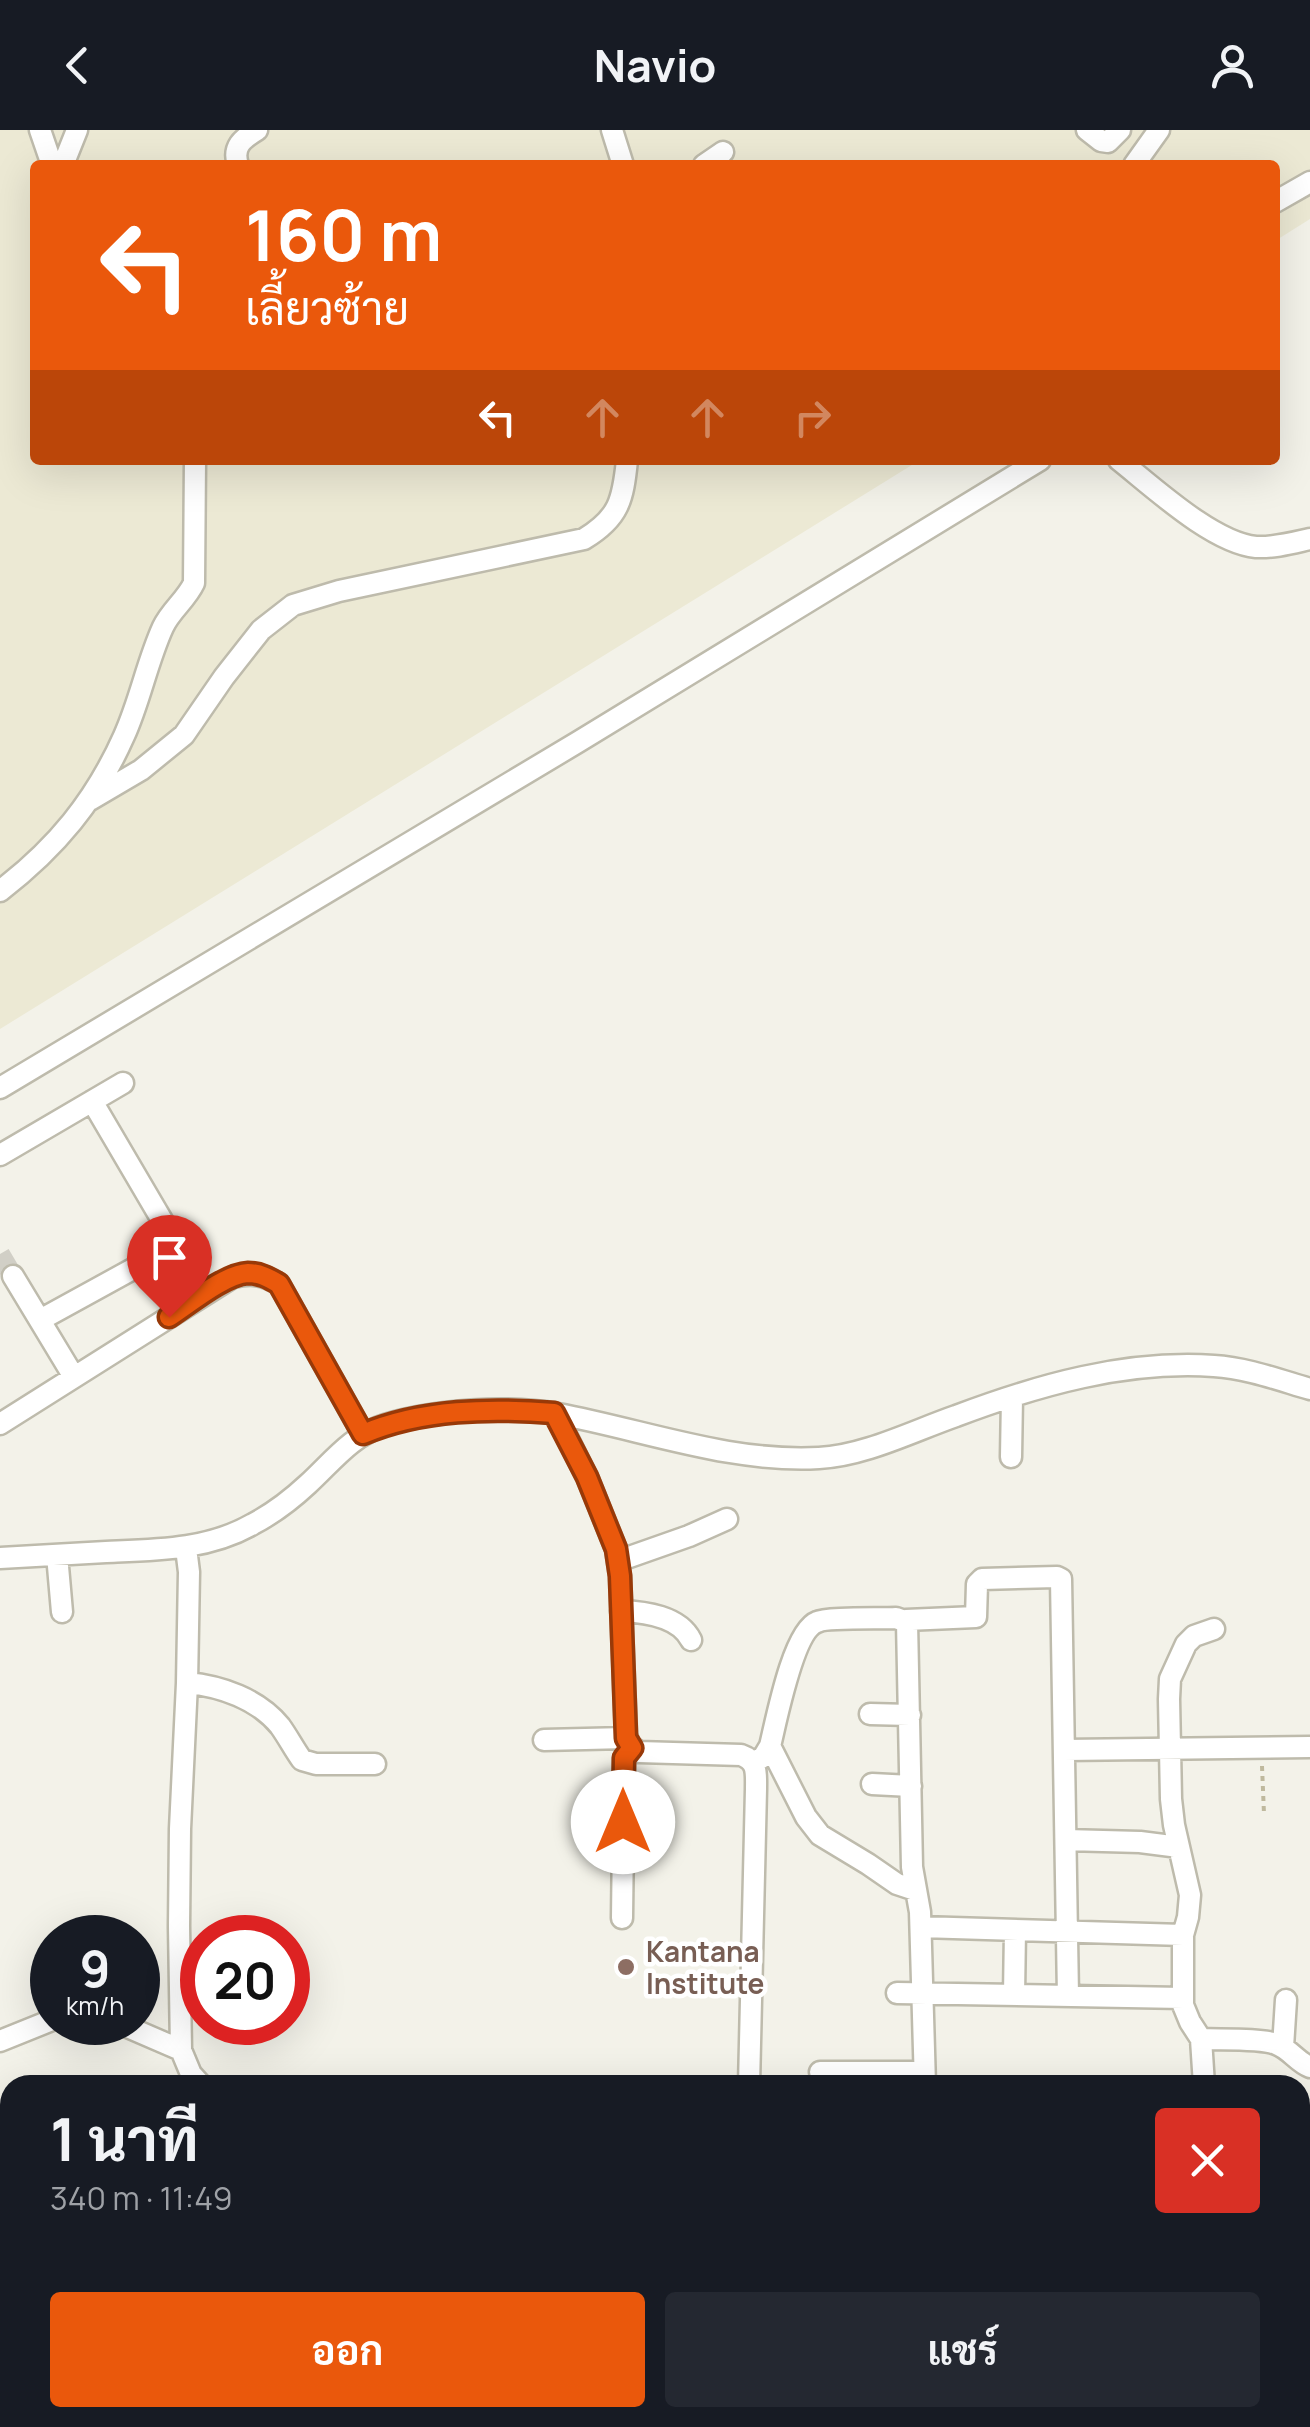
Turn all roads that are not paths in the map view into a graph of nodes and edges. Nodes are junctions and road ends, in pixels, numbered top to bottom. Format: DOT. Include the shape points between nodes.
graph roads {
  1 [pos="40,130"];
  2 [pos="77,130"];
  3 [pos="256,130"];
  4 [pos="612,130"];
  5 [pos="1086,130"];
  6 [pos="1120,130"];
  7 [pos="1159,130"];
  8 [pos="723,152"];
  9 [pos="50,160"];
  10 [pos="65,160"];
  11 [pos="236,160"];
  12 [pos="621,160"];
  13 [pos="711,160"];
  14 [pos="1138,160"];
  15 [pos="1310,182"];
  16 [pos="1280,199"];
  17 [pos="195,465"];
  18 [pos="625,465"];
  19 [pos="1032,465"];
  20 [pos="1126,465"];
  21 [pos="1310,539"];
  22 [pos="90,800"];
  23 [pos="0,891"];
  24 [pos="123,1083"];
  25 [pos="0,1088"];
  26 [pos="92,1101"];
  27 [pos="0,1155"];
  28 [pos="13,1276"];
  29 [pos="40,1320"];
  30 [pos="74,1377"];
  31 [pos="1310,1389"];
  32 [pos="1012,1397"];
  33 [pos="554,1413"];
  34 [pos="0,1424"];
  35 [pos="363,1434"];
  36 [pos="1011,1456"];
  37 [pos="726,1519"];
  38 [pos="186,1548"];
  39 [pos="57,1555"];
  40 [pos="0,1558"];
  41 [pos="618,1561"];
  42 [pos="62,1612"];
  43 [pos="621,1612"];
  44 [pos="906,1620"];
  45 [pos="1214,1628"];
  46 [pos="691,1640"];
  47 [pos="188,1683"];
  48 [pos="870,1714"];
  49 [pos="910,1715"];
  50 [pos="544,1740"];
  51 [pos="629,1743"];
  52 [pos="770,1746"];
  53 [pos="1310,1747"];
  54 [pos="1169,1748"];
  55 [pos="1065,1750"];
  56 [pos="754,1763"];
  57 [pos="374,1764"];
  58 [pos="872,1784"];
  59 [pos="911,1786"];
  60 [pos="1066,1840"];
  61 [pos="1179,1847"];
  62 [pos="915,1890"];
  63 [pos="622,1918"];
  64 [pos="921,1927"];
  65 [pos="1015,1930"];
  66 [pos="1066,1932"];
  67 [pos="1183,1935"];
  68 [pos="897,1993"];
  69 [pos="923,1994"];
  70 [pos="1014,1995"];
  71 [pos="1068,1996"];
  72 [pos="1183,1998"];
  73 [pos="1286,2000"];
  74 [pos="30,2028"];
  75 [pos="1202,2039"];
  76 [pos="0,2040"];
  77 [pos="160,2041"];
  78 [pos="1283,2047"];
  79 [pos="181,2050"];
  80 [pos="1310,2067"];
  81 [pos="820,2072"];
  82 [pos="190,2075"];
  83 [pos="750,2075"];
  84 [pos="865,2075"];
  85 [pos="924,2075"];
  86 [pos="1204,2075"];
  1 -- 9 [label="lane"];
  2 -- 10 [label="lane"];
  3 -- 11 [label="lane" via="237,147"];
  4 -- 12 [label="lane"];
  5 -- 6 [label="lane" via="1108,142"];
  7 -- 14 [label="lane"];
  8 -- 13 [label="lane"];
  15 -- 16 [label="lane"];
  17 -- 22 [label="lane" via="194,583 164,625 124,736"];
  18 -- 22 [label="lane" via="612,518 584,540 292,605 260,630 184,735"];
  19 -- 25 [label="lane"];
  20 -- 21 [label="lane" via="1239,544 1274,547"];
  22 -- 23 [label="lane" via="64,834"];
  24 -- 26 [label="lane"];
  26 -- 27 [label="lane"];
  26 -- 29 [label="lane" via="168,1238 162,1253"];
  28 -- 29 [label="lane"];
  29 -- 30 [label="lane"];
  30 -- 34 [label="lane"];
  30 -- 35 [label="lane" via="232,1277 266,1276 279,1284"];
  31 -- 32 [label="lane" via="1218,1366 1171,1365 1086,1375"];
  32 -- 33 [label="lane" via="824,1458 742,1454"];
  32 -- 36 [label="lane"];
  33 -- 35 [label="lane" via="473,1411"];
  33 -- 41 [label="lane"];
  35 -- 38 [label="lane" via="252,1525"];
  37 -- 41 [label="lane"];
  38 -- 39 [label="lane"];
  38 -- 47 [label="lane"];
  39 -- 40 [label="lane"];
  39 -- 42 [label="lane"];
  41 -- 43 [label="lane"];
  43 -- 46 [label="lane" via="655,1615"];
  43 -- 51 [label="lane"];
  44 -- 49 [label="lane"];
  44 -- 52 [label="lane" via="822,1621 810,1627 790,1667"];
  44 -- 55 [label="lane" via="976,1617 982,1579 1059,1578"];
  45 -- 54 [label="lane" via="1194,1636 1176,1662 1168,1698"];
  47 -- 57 [label="lane" via="234,1693 261,1710 302,1760"];
  47 -- 79 [label="lane"];
  48 -- 49 [label="lane"];
  49 -- 59 [label="lane"];
  50 -- 51 [label="lane"];
  51 -- 56 [label="lane" via="639,1752 742,1755"];
  51 -- 63 [label="lane"];
  52 -- 56 [label="lane"];
  52 -- 62 [label="lane" via="820,1836"];
  53 -- 54 [label="lane"];
  54 -- 55 [label="lane"];
  54 -- 61 [label="lane"];
  55 -- 60 [label="lane"];
  56 -- 83 [label="lane"];
  58 -- 59 [label="lane"];
  59 -- 62 [label="lane"];
  60 -- 61 [label="lane"];
  60 -- 66 [label="lane"];
  61 -- 67 [label="lane" via="1190,1895"];
  62 -- 64 [label="lane"];
  64 -- 65 [label="lane"];
  64 -- 69 [label="lane"];
  65 -- 66 [label="lane"];
  65 -- 70 [label="lane"];
  66 -- 67 [label="lane"];
  66 -- 71 [label="lane"];
  67 -- 72 [label="lane"];
  68 -- 69 [label="lane"];
  69 -- 70 [label="lane"];
  69 -- 85 [label="lane"];
  70 -- 71 [label="lane"];
  71 -- 72 [label="lane"];
  72 -- 75 [label="lane"];
  73 -- 78 [label="lane"];
  74 -- 76 [label="lane"];
  75 -- 78 [label="lane"];
  75 -- 86 [label="lane"];
  77 -- 79 [label="lane"];
  78 -- 80 [label="lane"];
  79 -- 82 [label="lane"];
  81 -- 84 [label="lane"];
}
